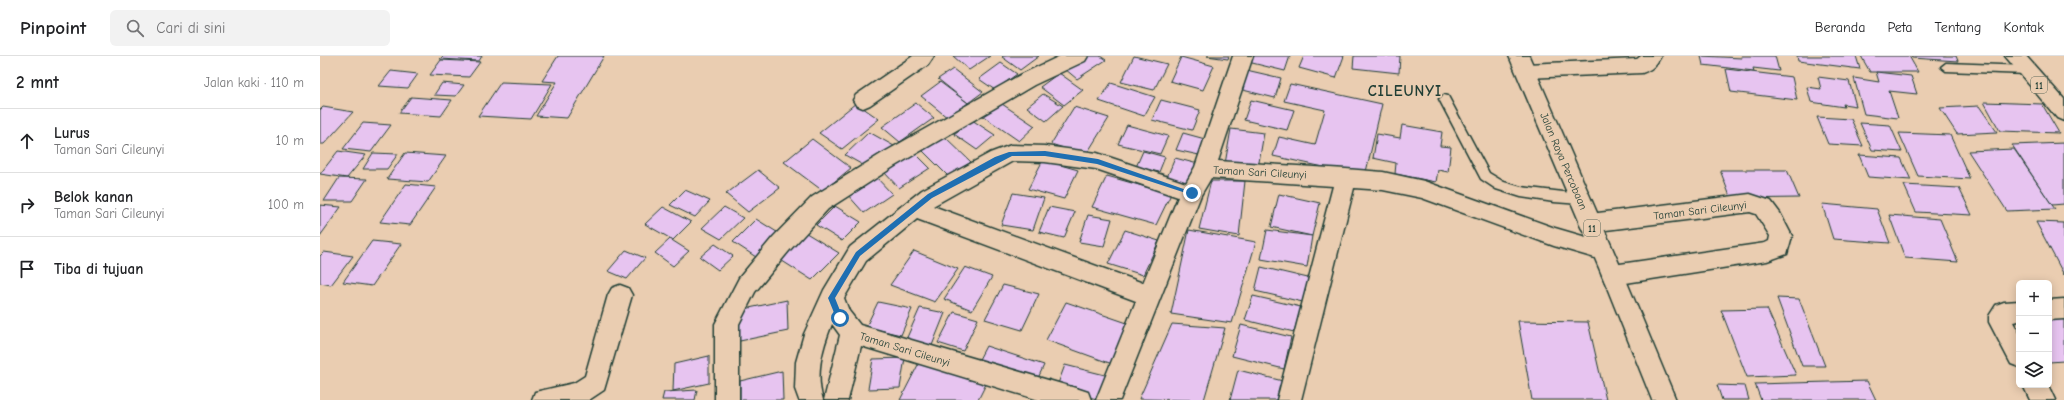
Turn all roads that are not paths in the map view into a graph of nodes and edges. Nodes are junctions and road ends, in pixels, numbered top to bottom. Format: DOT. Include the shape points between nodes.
graph roads {
  1 [pos="924,56"];
  2 [pos="1078,56"];
  3 [pos="1242,56"];
  4 [pos="1651,56"];
  5 [pos="2021,63"];
  6 [pos="1522,64"];
  7 [pos="1946,67"];
  8 [pos="1444,99"];
  9 [pos="863,100"];
  10 [pos="2064,113"];
  11 [pos="1205,169"];
  12 [pos="1346,177"];
  13 [pos="1192,193"];
  14 [pos="1580,199"];
  15 [pos="915,209"];
  16 [pos="1590,223"];
  17 [pos="1602,251"];
  18 [pos="1613,275"];
  19 [pos="620,295"];
  20 [pos="1150,296"];
  21 [pos="832,298"];
  22 [pos="2064,309"];
  23 [pos="2052,310"];
  24 [pos="2016,311"];
  25 [pos="852,333"];
  26 [pos="2017,352"];
  27 [pos="2037,388"];
  28 [pos="544,400"];
  29 [pos="728,400"];
  30 [pos="811,400"];
  31 [pos="836,400"];
  32 [pos="1079,400"];
  33 [pos="1108,400"];
  34 [pos="1289,400"];
  35 [pos="1664,400"];
  36 [pos="2043,400"];
  1 -- 9 [label="main road"];
  2 -- 29 [label="main road" via="1027,80 888,160 820,203 747,285 727,324"];
  3 -- 11 [label="main road"];
  4 -- 6 [label="main road" via="1642,66"];
  5 -- 7 [label="lane"];
  5 -- 10 [label="main road, 11"];
  6 -- 14 [label="main road, Jalan Raya Percobaan / 11"];
  8 -- 14 [label="lane" via="1485,176 1500,186 1521,192"];
  11 -- 12 [label="main road, Taman Sari Cileunyi"];
  11 -- 13 [label="main road, Taman Sari Cileunyi"];
  12 -- 17 [label="main road, Taman Sari Cileunyi" via="1383,181 1424,190 1554,237"];
  12 -- 34 [label="main road"];
  13 -- 15 [label="main road" via="1098,161 1045,154 1011,153 937,192"];
  13 -- 20 [label="main road, Taman Sari Cileunyi"];
  14 -- 16 [label="main road, Jalan Raya Percobaan / 11"];
  15 -- 20 [label="main road"];
  15 -- 21 [label="main road" via="858,254"];
  16 -- 17 [label="main road, Jalan Raya Percobaan / 11"];
  16 -- 18 [label="main road, Taman Sari Cileunyi" via="1750,203 1763,207 1781,236 1779,247 1767,252"];
  17 -- 18 [label="main road, Jalan Raya Percobaan / 11"];
  18 -- 35 [label="main road, Jalan Raya Percobaan / 11"];
  19 -- 28 [label="main road" via="595,382 588,389 576,394"];
  20 -- 33 [label="main road, Taman Sari Cileunyi"];
  21 -- 25 [label="main road, Taman Sari Cileunyi" via="840,318"];
  21 -- 30 [label="main road" via="818,325 808,367 807,384"];
  22 -- 23 [label="main road"];
  24 -- 26 [label="main road" via="2004,312 2000,316 2000,322"];
  25 -- 31 [label="main road"];
  25 -- 32 [label="main road, Taman Sari Cileunyi"];
  27 -- 36 [label="main road"];
}
